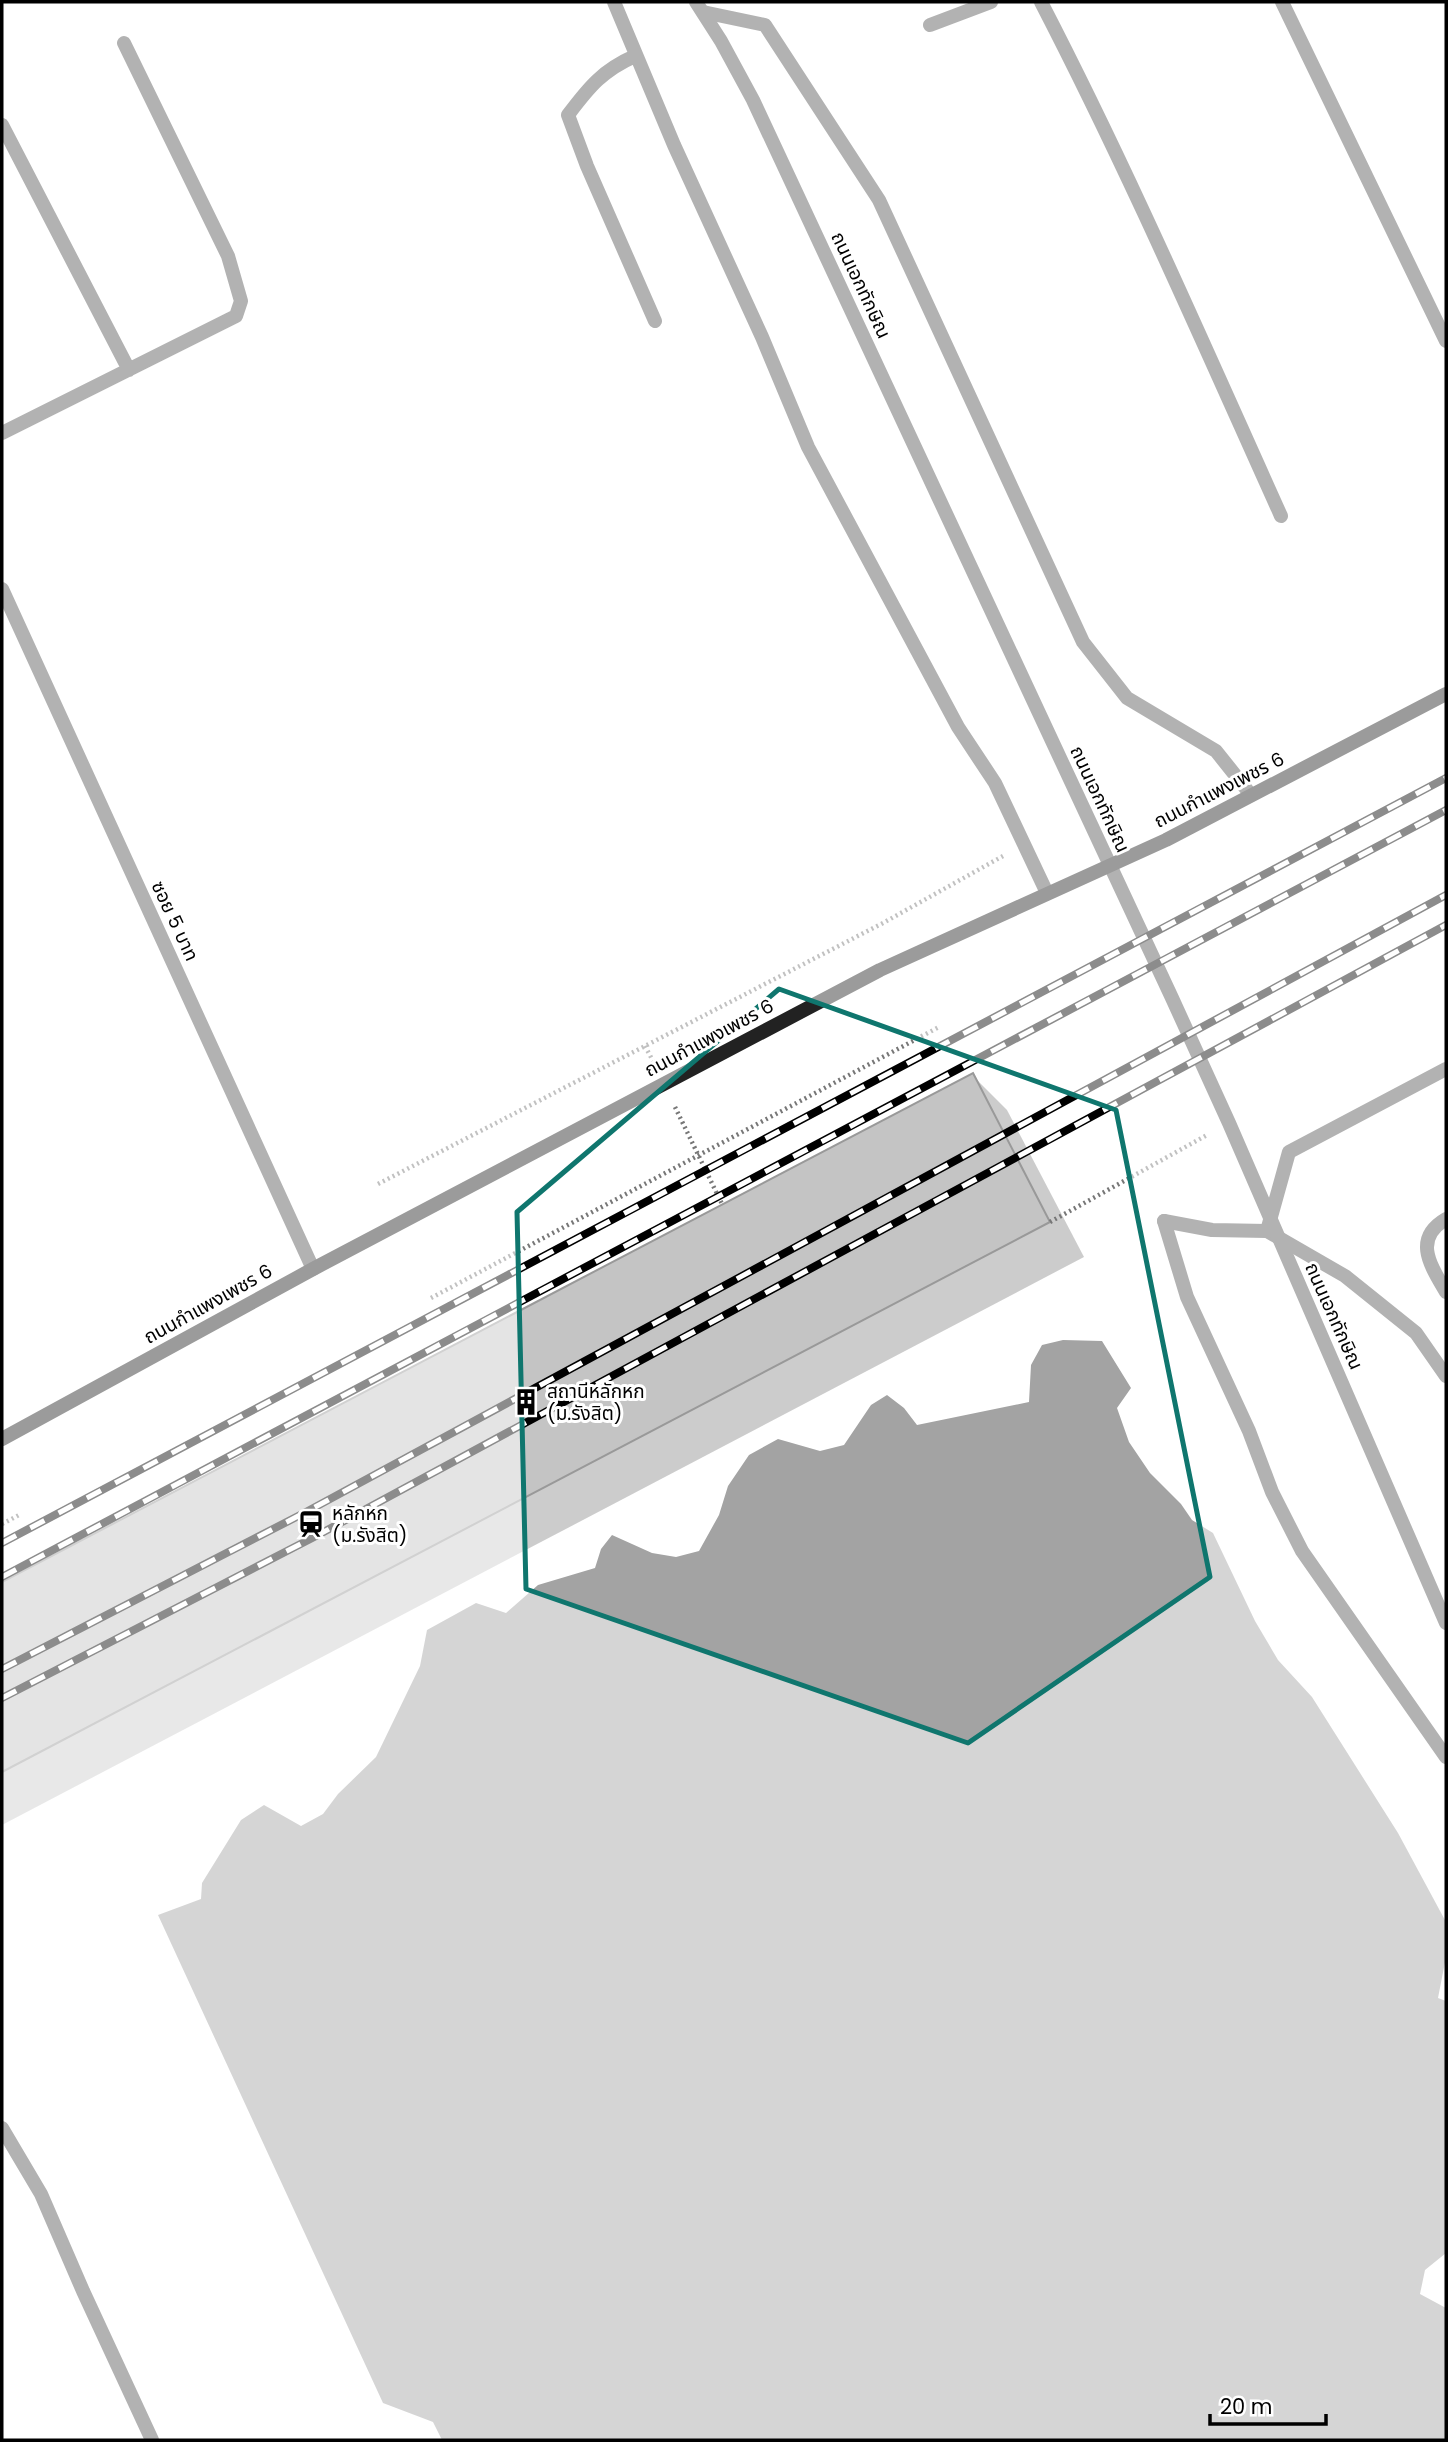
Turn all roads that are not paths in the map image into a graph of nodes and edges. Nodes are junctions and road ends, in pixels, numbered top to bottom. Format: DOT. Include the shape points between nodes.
graph roads {
  1 [pos="614,2"];
  2 [pos="991,2"];
  3 [pos="1041,2"];
  4 [pos="1282,2"];
  5 [pos="700,7"];
  6 [pos="930,25"];
  7 [pos="124,43"];
  8 [pos="635,56"];
  9 [pos="2,125"];
  10 [pos="655,321"];
  11 [pos="1446,341"];
  12 [pos="129,370"];
  13 [pos="2,433"];
  14 [pos="1281,516"];
  15 [pos="2,589"];
  16 [pos="1446,694"];
  17 [pos="1251,795"];
  18 [pos="1047,893"];
  19 [pos="1446,1069"];
  20 [pos="1446,1219"];
  21 [pos="1267,1231"];
  22 [pos="313,1269"];
  23 [pos="1446,1292"];
  24 [pos="1446,1376"];
  25 [pos="2,1439"];
  26 [pos="1446,1623"];
  27 [pos="1446,1757"];
  28 [pos="2,2128"];
  29 [pos="152,2440"];
  1 -- 8 [label="street"];
  2 -- 6 [label="street"];
  3 -- 14 [label="street" via="1091,99"];
  4 -- 11 [label="street"];
  5 -- 17 [label="street" via="765,25 879,200 1083,642 1127,698 1216,751"];
  5 -- 26 [label="street, ถนนเอกทักษิณ" via="753,100 1229,1123"];
  7 -- 12 [label="street" via="228,256 241,301 236,316"];
  8 -- 10 [label="street" via="613,65 568,115"];
  8 -- 18 [label="street" via="808,447 958,727 995,783"];
  9 -- 12 [label="street"];
  12 -- 13 [label="street"];
  15 -- 22 [label="street, ซอย 5 บาท"];
  16 -- 17 [label="main road, ถนนกำแพงเพชร 6"];
  17 -- 18 [label="main road, ถนนกำแพงเพชร 6"];
  18 -- 22 [label="main road, ถนนกำแพงเพชร 6" via="880,970"];
  19 -- 21 [label="street" via="1289,1153"];
  20 -- 23 [label="street" via="1426,1241 1429,1264"];
  21 -- 24 [label="street" via="1345,1276 1416,1333"];
  21 -- 27 [label="street" via="1212,1230 1164,1221 1187,1297 1302,1551"];
  22 -- 25 [label="main road, ถนนกำแพงเพชร 6"];
  28 -- 29 [label="street" via="41,2194"];
}
